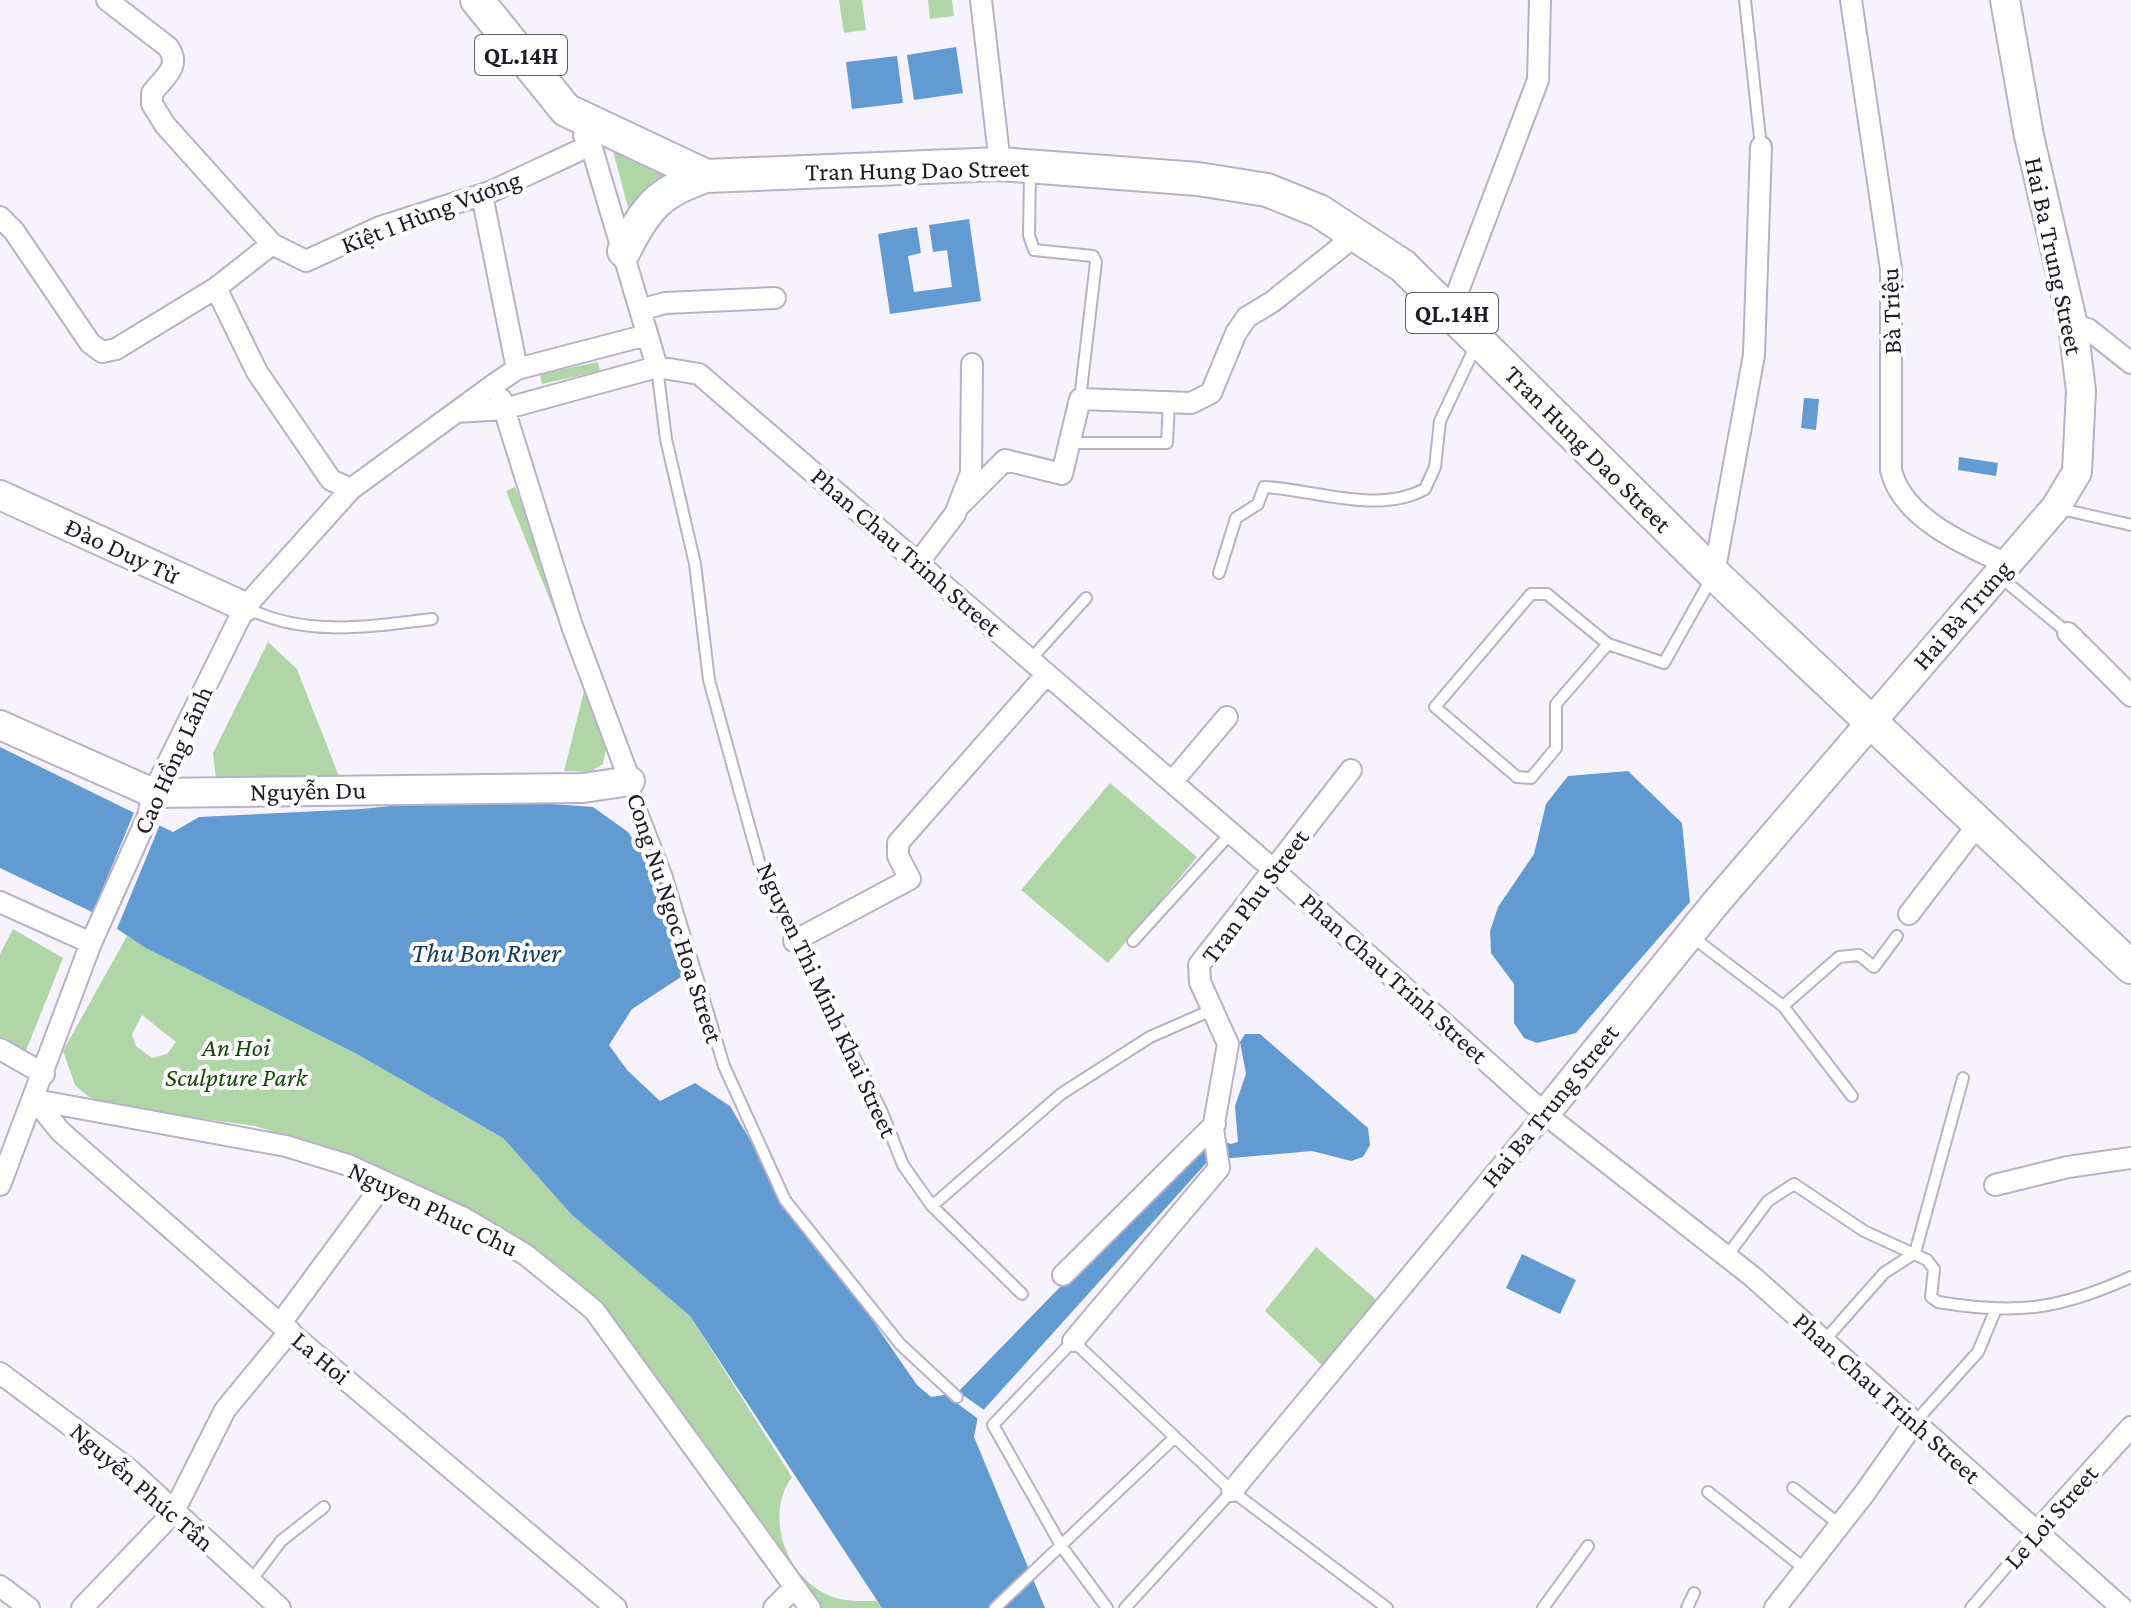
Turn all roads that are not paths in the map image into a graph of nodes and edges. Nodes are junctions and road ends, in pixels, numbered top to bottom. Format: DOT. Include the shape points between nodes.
graph roads {
  1 [pos="107,0"];
  2 [pos="477,0"];
  3 [pos="981,0"];
  4 [pos="1540,0"];
  5 [pos="1745,0"];
  6 [pos="1851,0"];
  7 [pos="2005,0"];
  8 [pos="566,110"];
  9 [pos="591,145"];
  10 [pos="1761,147"];
  11 [pos="1015,165"];
  12 [pos="706,176"];
  13 [pos="482,195"];
  14 [pos="0,217"];
  15 [pos="1356,235"];
  16 [pos="272,244"];
  17 [pos="624,251"];
  18 [pos="216,288"];
  19 [pos="775,298"];
  20 [pos="640,310"];
  21 [pos="1450,312"];
  22 [pos="2073,325"];
  23 [pos="647,335"];
  24 [pos="1479,340"];
  25 [pos="2131,363"];
  26 [pos="972,364"];
  27 [pos="657,367"];
  28 [pos="517,369"];
  29 [pos="496,383"];
  30 [pos="1080,399"];
  31 [pos="1169,401"];
  32 [pos="504,409"];
  33 [pos="457,412"];
  34 [pos="1070,443"];
  35 [pos="351,489"];
  36 [pos="0,495"];
  37 [pos="958,507"];
  38 [pos="2056,507"];
  39 [pos="2131,525"];
  40 [pos="918,563"];
  41 [pos="2002,569"];
  42 [pos="1219,573"];
  43 [pos="1714,574"];
  44 [pos="1086,598"];
  45 [pos="245,607"];
  46 [pos="432,619"];
  47 [pos="2068,633"];
  48 [pos="1608,644"];
  49 [pos="1030,660"];
  50 [pos="1047,674"];
  51 [pos="2131,696"];
  52 [pos="1227,717"];
  53 [pos="1869,722"];
  54 [pos="0,725"];
  55 [pos="1351,770"];
  56 [pos="630,781"];
  57 [pos="1172,782"];
  58 [pos="151,804"];
  59 [pos="1979,823"];
  60 [pos="1231,833"];
  61 [pos="1273,870"];
  62 [pos="0,902"];
  63 [pos="1909,914"];
  64 [pos="1689,935"];
  65 [pos="1897,936"];
  66 [pos="794,941"];
  67 [pos="1133,941"];
  68 [pos="91,943"];
  69 [pos="2131,967"];
  70 [pos="1783,1006"];
  71 [pos="1214,1009"];
  72 [pos="0,1049"];
  73 [pos="44,1074"];
  74 [pos="1963,1078"];
  75 [pos="1852,1096"];
  76 [pos="35,1100"];
  77 [pos="1545,1114"];
  78 [pos="1214,1127"];
  79 [pos="2131,1158"];
  80 [pos="385,1182"];
  81 [pos="0,1185"];
  82 [pos="1995,1185"];
  83 [pos="932,1206"];
  84 [pos="1915,1253"];
  85 [pos="1727,1256"];
  86 [pos="1063,1275"];
  87 [pos="2131,1277"];
  88 [pos="1022,1294"];
  89 [pos="1995,1311"];
  90 [pos="285,1328"];
  91 [pos="1071,1340"];
  92 [pos="1824,1341"];
  93 [pos="0,1373"];
  94 [pos="957,1397"];
  95 [pos="1914,1423"];
  96 [pos="2131,1427"];
  97 [pos="1175,1437"];
  98 [pos="1793,1488"];
  99 [pos="1232,1491"];
  100 [pos="1708,1492"];
  101 [pos="324,1507"];
  102 [pos="173,1513"];
  103 [pos="1840,1525"];
  104 [pos="2037,1531"];
  105 [pos="1588,1546"];
  106 [pos="1062,1547"];
  107 [pos="1805,1569"];
  108 [pos="250,1582"];
  109 [pos="0,1586"];
  110 [pos="795,1587"];
  111 [pos="1694,1593"];
  112 [pos="29,1608"];
  113 [pos="82,1608"];
  114 [pos="280,1608"];
  115 [pos="616,1608"];
  116 [pos="774,1608"];
  117 [pos="810,1608"];
  118 [pos="995,1608"];
  119 [pos="1107,1608"];
  120 [pos="1125,1608"];
  121 [pos="1387,1608"];
  122 [pos="1543,1608"];
  123 [pos="1687,1608"];
  124 [pos="1775,1608"];
  125 [pos="1971,1608"];
  126 [pos="2122,1608"];
  1 -- 16 [label="street, Kiệt 1 Hùng Vương" via="175,57 174,67 152,93 152,104"];
  2 -- 8 [label="main road, QL.14H"];
  3 -- 11 [label="street"];
  4 -- 21 [label="street" via="1538,80"];
  5 -- 10 [label="lane"];
  6 -- 41 [label="street, Bà Triệu" via="1891,269 1895,487 1909,505"];
  7 -- 22 [label="street, Hai Ba Trung Street" via="2029,136"];
  8 -- 9 [label="street, Nguyen Thi Minh Khai Street"];
  8 -- 12 [label="main road, Tran Hung Dao Street / QL.14H"];
  9 -- 13 [label="street, Kiệt 1 Hùng Vương"];
  9 -- 17 [label="street, Nguyen Thi Minh Khai Street"];
  10 -- 43 [label="street" via="1754,355"];
  11 -- 12 [label="main road, Tran Hung Dao Street / QL.14H"];
  11 -- 15 [label="main road, Tran Hung Dao Street / QL.14H" via="1198,179 1267,190 1319,211"];
  11 -- 30 [label="lane" via="1034,250 1085,253 1096,262"];
  12 -- 17 [label="main road" via="655,201"];
  13 -- 16 [label="street, Kiệt 1 Hùng Vương" via="380,227 306,261"];
  13 -- 28 [label="street"];
  14 -- 18 [label="street" via="90,343 102,352 116,349"];
  15 -- 21 [label="main road, Tran Hung Dao Street / QL.14H" via="1403,266"];
  15 -- 31 [label="street" via="1247,317 1211,393 1191,403"];
  16 -- 18 [label="street"];
  17 -- 20 [label="street, Nguyen Thi Minh Khai Street"];
  18 -- 35 [label="street" via="257,372 331,480"];
  19 -- 20 [label="street" via="665,303"];
  20 -- 23 [label="street, Nguyen Thi Minh Khai Street"];
  21 -- 24 [label="main road, Tran Hung Dao Street / QL.14H"];
  22 -- 25 [label="street" via="2088,329"];
  22 -- 38 [label="street, Hai Ba Trung Street" via="2081,391 2077,472"];
  23 -- 27 [label="street, Nguyen Thi Minh Khai Street"];
  23 -- 28 [label="street, Cao Hồng Lãnh"];
  24 -- 42 [label="lane" via="1440,421 1435,467 1425,489 1414,495 1359,500 1264,487 1258,504 1236,518"];
  24 -- 43 [label="main road, Tran Hung Dao Street / QL.14H"];
  26 -- 37 [label="street" via="971,473"];
  27 -- 32 [label="street, Cao Hồng Lãnh"];
  27 -- 40 [label="street, Phan Chau Trinh Street" via="699,374"];
  27 -- 66 [label="lane, Nguyen Thi Minh Khai Street" via="666,439 695,564 709,680 763,876"];
  28 -- 29 [label="street, Cao Hồng Lãnh"];
  29 -- 32 [label="street, Cong Nu Ngoc Hoa Street"];
  29 -- 33 [label="street, Cao Hồng Lãnh"];
  30 -- 31 [label="street"];
  30 -- 34 [label="street"];
  31 -- 34 [label="lane" via="1167,443"];
  32 -- 33 [label="street, Cao Hồng Lãnh"];
  32 -- 56 [label="street, Cong Nu Ngoc Hoa Street" via="572,626"];
  33 -- 35 [label="street, Cao Hồng Lãnh"];
  34 -- 37 [label="street" via="1062,474 1005,460"];
  35 -- 45 [label="street, Cao Hồng Lãnh"];
  36 -- 45 [label="street, Đào Duy Từ"];
  37 -- 40 [label="street"];
  38 -- 39 [label="lane"];
  38 -- 41 [label="street, Hai Bà Trưng"];
  40 -- 49 [label="street, Phan Chau Trinh Street"];
  41 -- 47 [label="lane"];
  41 -- 53 [label="street, Hai Bà Trưng"];
  43 -- 48 [label="lane" via="1664,663"];
  43 -- 53 [label="main road, Tran Hung Dao Street / QL.14H"];
  44 -- 49 [label="lane"];
  45 -- 46 [label="lane" via="274,622 306,627 372,627"];
  45 -- 58 [label="street, Cao Hồng Lãnh"];
  47 -- 51 [label="street"];
  48 -- 48 [label="lane" via="1547,594 1531,594 1435,707 1517,777 1531,778 1556,748 1556,704"];
  49 -- 50 [label="street, Phan Chau Trinh Street"];
  50 -- 57 [label="street, Phan Chau Trinh Street"];
  50 -- 66 [label="street" via="898,843 898,856 910,879"];
  52 -- 57 [label="street"];
  53 -- 59 [label="main road, Tran Hung Dao Street / QL.14H"];
  53 -- 64 [label="street, Hai Ba Trung Street"];
  54 -- 58 [label="street, Nguyễn Du"];
  55 -- 61 [label="street, Tran Phu Street"];
  56 -- 58 [label="street, Nguyễn Du" via="583,788"];
  56 -- 94 [label="lane, Cong Nu Ngoc Hoa Street" via="666,874 724,1066 785,1200 900,1344"];
  57 -- 60 [label="street, Phan Chau Trinh Street"];
  58 -- 68 [label="street, Cao Hồng Lãnh"];
  59 -- 63 [label="street"];
  59 -- 69 [label="main road, Tran Hung Dao Street / QL.14H"];
  60 -- 61 [label="street, Phan Chau Trinh Street"];
  60 -- 67 [label="lane"];
  61 -- 71 [label="street, Tran Phu Street" via="1199,965 1200,982"];
  61 -- 77 [label="street, Phan Chau Trinh Street"];
  62 -- 68 [label="street"];
  64 -- 70 [label="lane"];
  64 -- 77 [label="street, Hai Ba Trung Street"];
  65 -- 70 [label="lane" via="1874,967 1859,955 1839,957"];
  66 -- 83 [label="lane, Nguyen Thi Minh Khai Street" via="882,1112 903,1165"];
  68 -- 73 [label="street, Cao Hồng Lãnh"];
  70 -- 75 [label="lane"];
  71 -- 78 [label="street, Tran Phu Street" via="1228,1044"];
  71 -- 83 [label="lane" via="1150,1037 1061,1094"];
  72 -- 73 [label="street"];
  73 -- 76 [label="street, Cao Hồng Lãnh"];
  74 -- 84 [label="lane"];
  76 -- 80 [label="street, Nguyen Phuc Chu" via="286,1146"];
  76 -- 81 [label="street, Cao Hồng Lãnh"];
  76 -- 90 [label="street, La Hoi" via="60,1131"];
  77 -- 85 [label="street, Phan Chau Trinh Street"];
  77 -- 99 [label="street, Hai Ba Trung Street"];
  78 -- 86 [label="street"];
  78 -- 91 [label="street, Tran Phu Street" via="1219,1168"];
  79 -- 82 [label="street"];
  80 -- 90 [label="street"];
  80 -- 110 [label="street, Nguyen Phuc Chu" via="464,1218 526,1255 594,1310"];
  83 -- 88 [label="lane, Nguyen Thi Minh Khai Street"];
  84 -- 85 [label="lane" via="1864,1231 1794,1184 1768,1201"];
  84 -- 89 [label="lane" via="1934,1269 1934,1299"];
  84 -- 92 [label="lane" via="1884,1273"];
  85 -- 92 [label="street, Phan Chau Trinh Street"];
  87 -- 89 [label="lane" via="2071,1301"];
  89 -- 95 [label="lane" via="1978,1352"];
  90 -- 102 [label="street" via="225,1410"];
  90 -- 115 [label="street, La Hoi"];
  91 -- 97 [label="lane"];
  91 -- 106 [label="lane" via="993,1425"];
  92 -- 95 [label="street, Phan Chau Trinh Street"];
  93 -- 102 [label="street, Nguyễn Phúc Tần" via="130,1470"];
  95 -- 103 [label="street"];
  95 -- 104 [label="street, Phan Chau Trinh Street"];
  96 -- 104 [label="street, Le Loi Street"];
  97 -- 99 [label="lane"];
  97 -- 106 [label="lane"];
  98 -- 103 [label="lane"];
  99 -- 120 [label="lane"];
  99 -- 121 [label="lane"];
  100 -- 107 [label="lane"];
  101 -- 108 [label="lane" via="281,1541"];
  102 -- 108 [label="street, Nguyễn Phúc Tần"];
  102 -- 113 [label="street"];
  103 -- 107 [label="street"];
  104 -- 125 [label="lane, Le Loi Street"];
  104 -- 126 [label="street, Phan Chau Trinh Street"];
  105 -- 122 [label="lane"];
  106 -- 118 [label="lane"];
  106 -- 119 [label="lane"];
  107 -- 124 [label="street"];
  108 -- 114 [label="street, Nguyễn Phúc Tần"];
  109 -- 112 [label="street"];
  110 -- 116 [label="street"];
  110 -- 117 [label="street, Nguyen Phuc Chu"];
  111 -- 123 [label="lane"];
}
